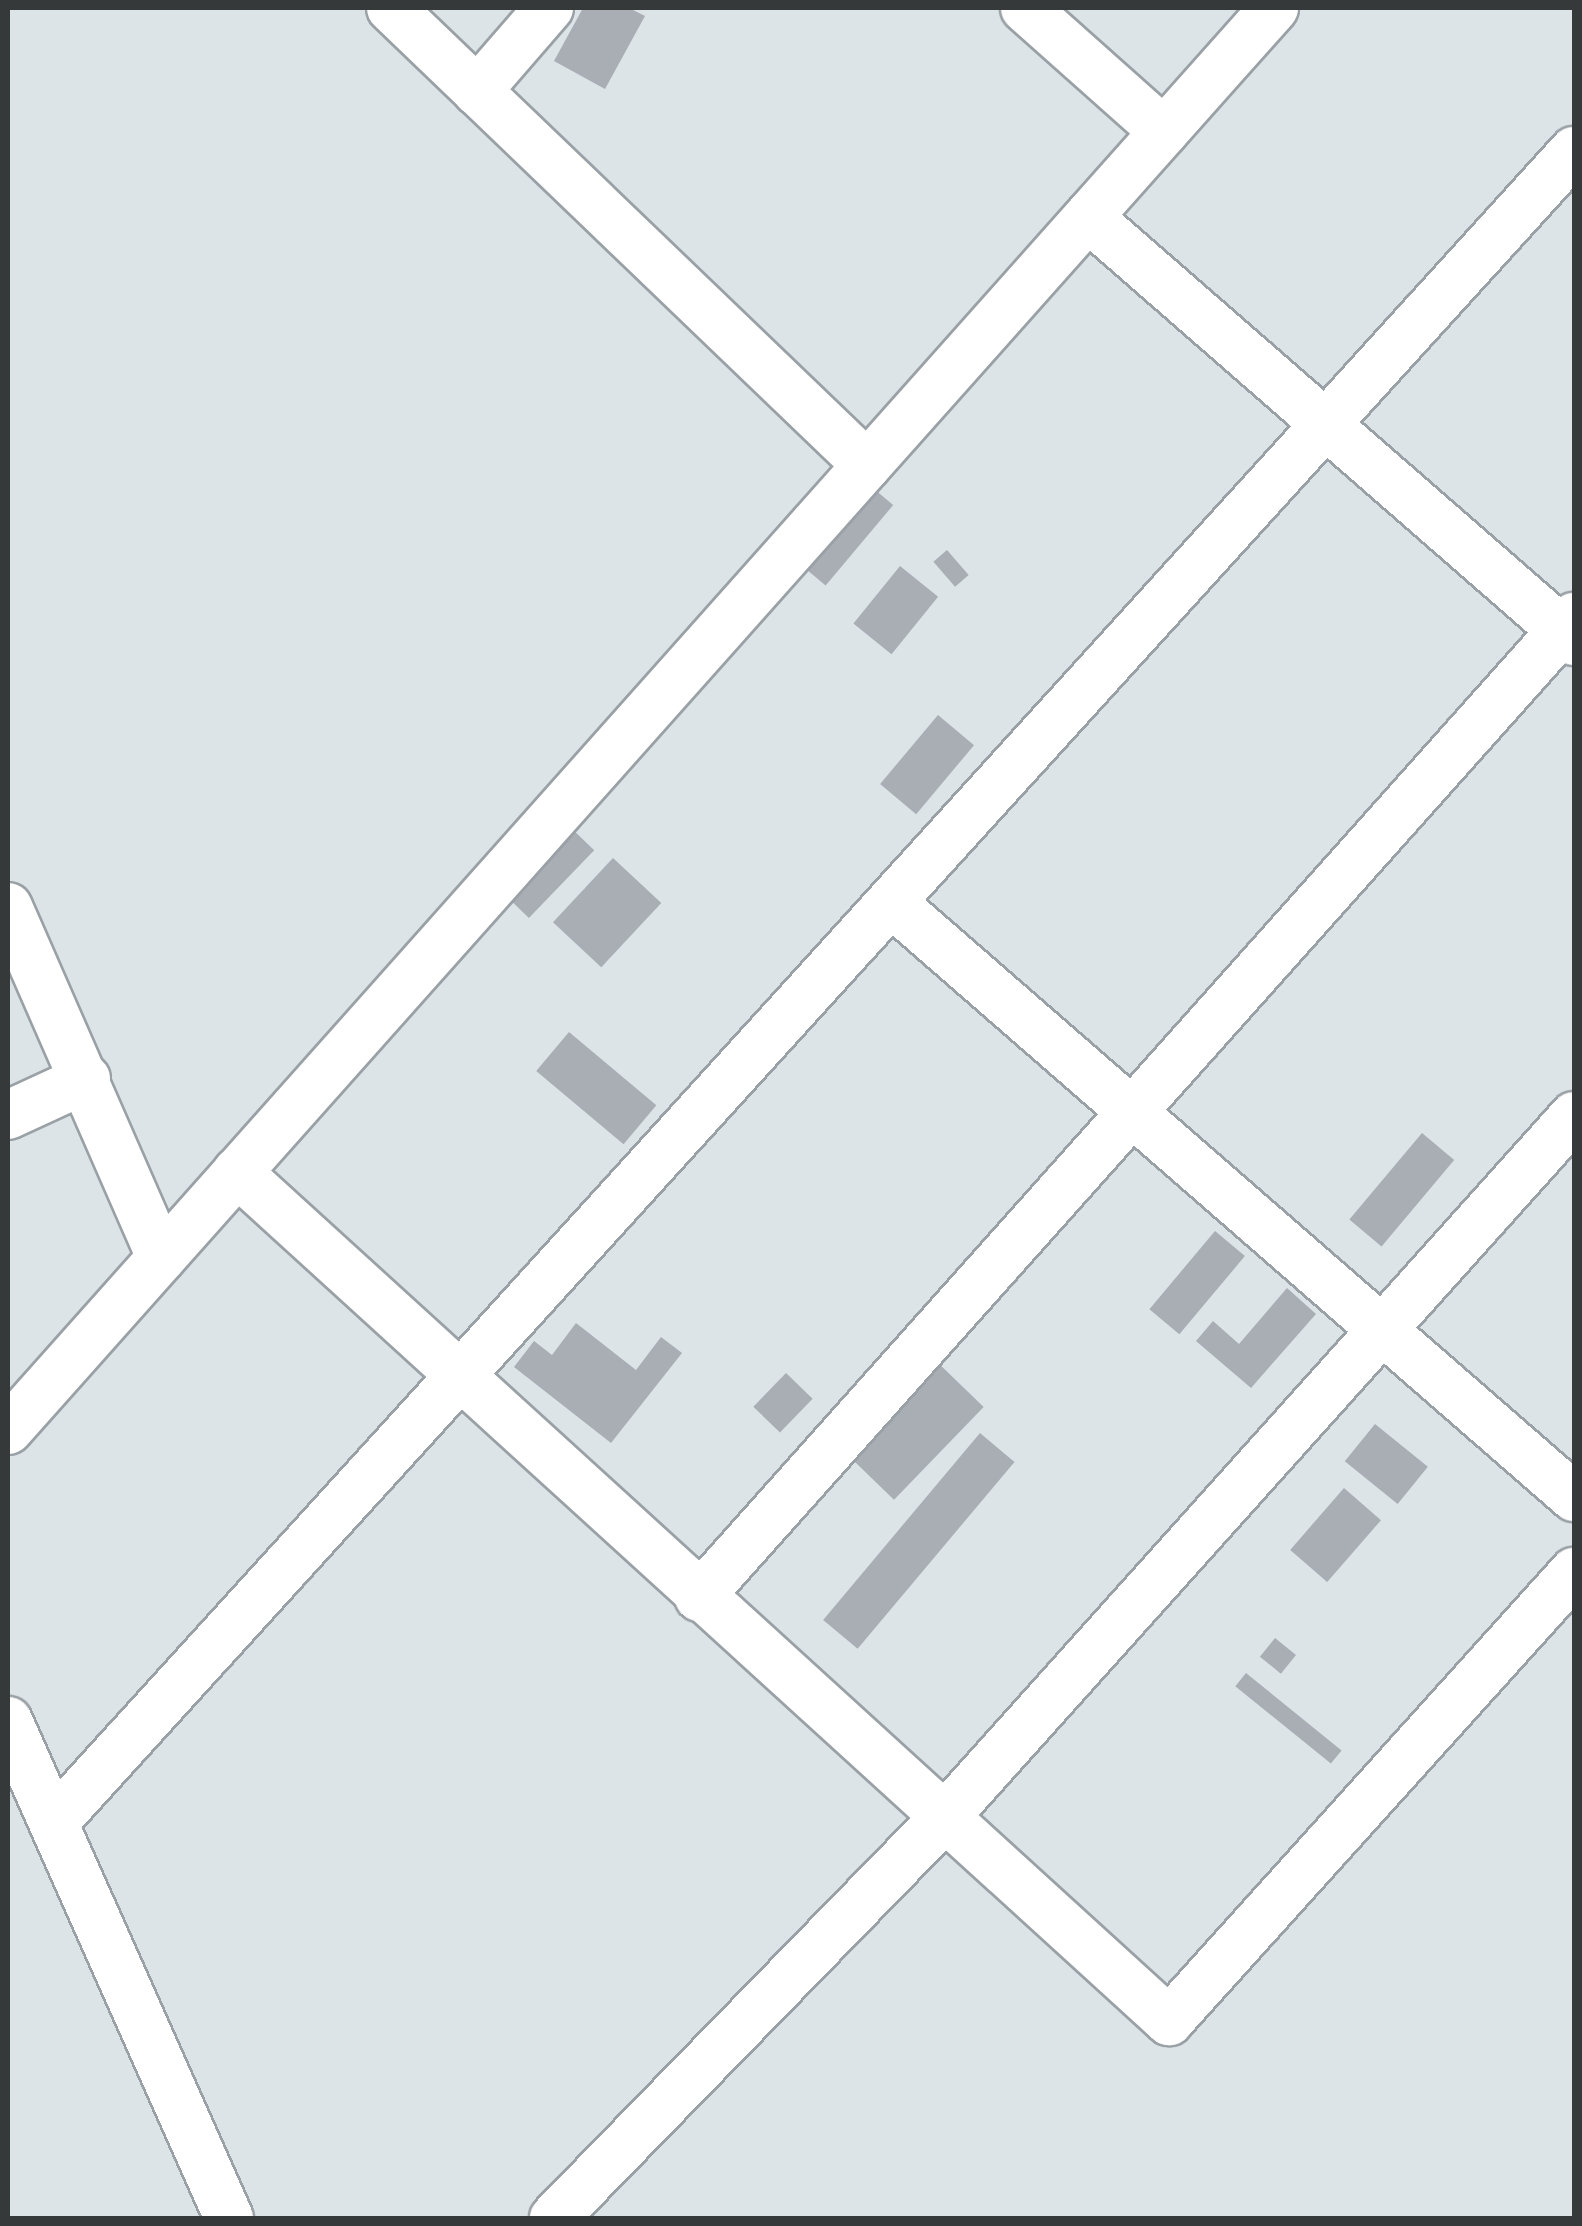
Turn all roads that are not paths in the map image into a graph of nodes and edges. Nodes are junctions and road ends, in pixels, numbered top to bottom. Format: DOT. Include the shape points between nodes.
graph roads {
  1 [pos="390,8"];
  2 [pos="549,8"];
  3 [pos="1026,8"];
  4 [pos="1274,8"];
  5 [pos="477,90"];
  6 [pos="1164,132"];
  7 [pos="1574,151"];
  8 [pos="1088,217"];
  9 [pos="1326,424"];
  10 [pos="867,466"];
  11 [pos="1570,629"];
  12 [pos="891,902"];
  13 [pos="8,907"];
  14 [pos="86,1079"];
  15 [pos="1132,1112"];
  16 [pos="8,1115"];
  17 [pos="1574,1116"];
  18 [pos="237,1172"];
  19 [pos="161,1258"];
  20 [pos="1382,1330"];
  21 [pos="459,1377"];
  22 [pos="8,1430"];
  23 [pos="1574,1497"];
  24 [pos="1574,1572"];
  25 [pos="698,1597"];
  26 [pos="8,1721"];
  27 [pos="942,1820"];
  28 [pos="54,1822"];
  29 [pos="229,2218"];
  30 [pos="554,2218"];
  1 -- 5 [label="street"];
  2 -- 5 [label="street"];
  3 -- 6 [label="street"];
  4 -- 6 [label="street"];
  5 -- 10 [label="street"];
  6 -- 8 [label="street"];
  7 -- 9 [label="street"];
  8 -- 9 [label="street"];
  8 -- 10 [label="street"];
  9 -- 11 [label="street"];
  9 -- 12 [label="street"];
  10 -- 18 [label="street"];
  11 -- 15 [label="street"];
  12 -- 15 [label="street"];
  12 -- 21 [label="street"];
  13 -- 14 [label="street"];
  14 -- 16 [label="street"];
  14 -- 19 [label="street"];
  15 -- 20 [label="street"];
  15 -- 25 [label="street"];
  17 -- 20 [label="street"];
  18 -- 19 [label="street"];
  18 -- 21 [label="street"];
  19 -- 22 [label="street"];
  20 -- 23 [label="street"];
  20 -- 27 [label="street"];
  21 -- 25 [label="street"];
  21 -- 28 [label="street"];
  24 -- 27 [label="street" via="1170,2022"];
  25 -- 27 [label="street"];
  26 -- 28 [label="street"];
  27 -- 30 [label="street"];
  28 -- 29 [label="street"];
}
